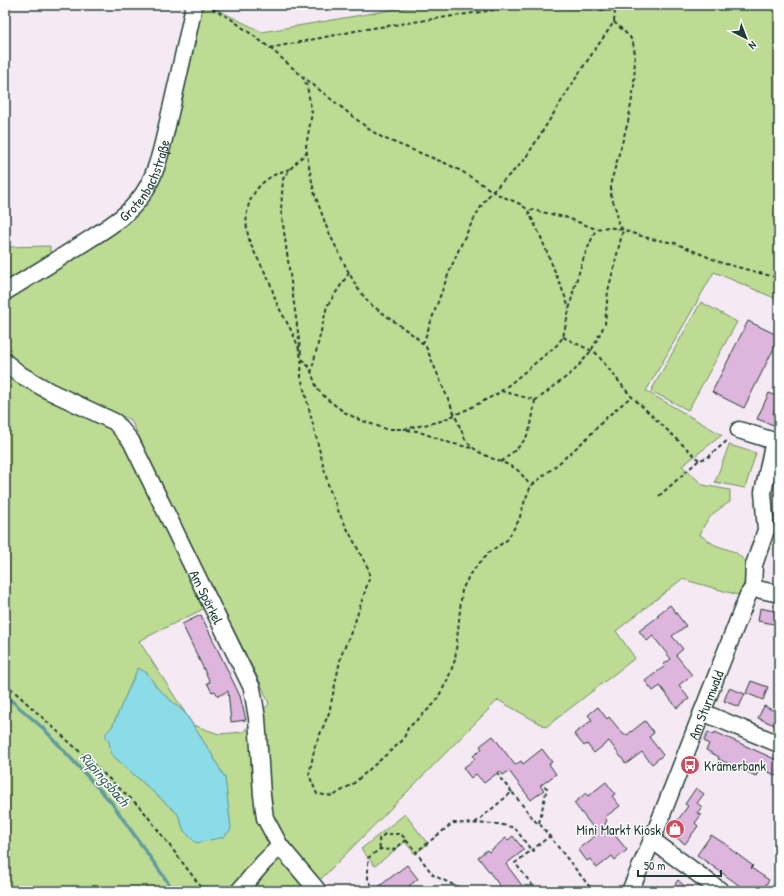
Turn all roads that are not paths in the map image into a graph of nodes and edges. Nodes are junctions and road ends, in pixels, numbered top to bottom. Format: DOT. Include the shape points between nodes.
graph roads {
  1 [pos="194,5"];
  2 [pos="5,292"];
  3 [pos="5,362"];
  4 [pos="739,430"];
  5 [pos="753,588"];
  6 [pos="779,594"];
  7 [pos="702,712"];
  8 [pos="779,744"];
  9 [pos="652,840"];
  10 [pos="280,846"];
  11 [pos="240,891"];
  12 [pos="318,891"];
  13 [pos="630,891"];
  14 [pos="721,891"];
  1 -- 2 [label="street, Grotenbachstraße" via="161,150 147,188 128,211 101,232"];
  3 -- 10 [label="street, Am Spörkel" via="21,375 49,391 115,422 131,441 252,688 266,818"];
  4 -- 5 [label="street" via="774,441 763,492 766,530 754,565"];
  5 -- 6 [label="street"];
  5 -- 7 [label="street, Am Sturmwald"];
  7 -- 8 [label="street"];
  7 -- 9 [label="street, Am Sturmwald"];
  9 -- 13 [label="street, Am Sturmwald"];
  9 -- 14 [label="street"];
  10 -- 11 [label="street" via="262,863"];
  10 -- 12 [label="street, Am Spörkel"];
}
